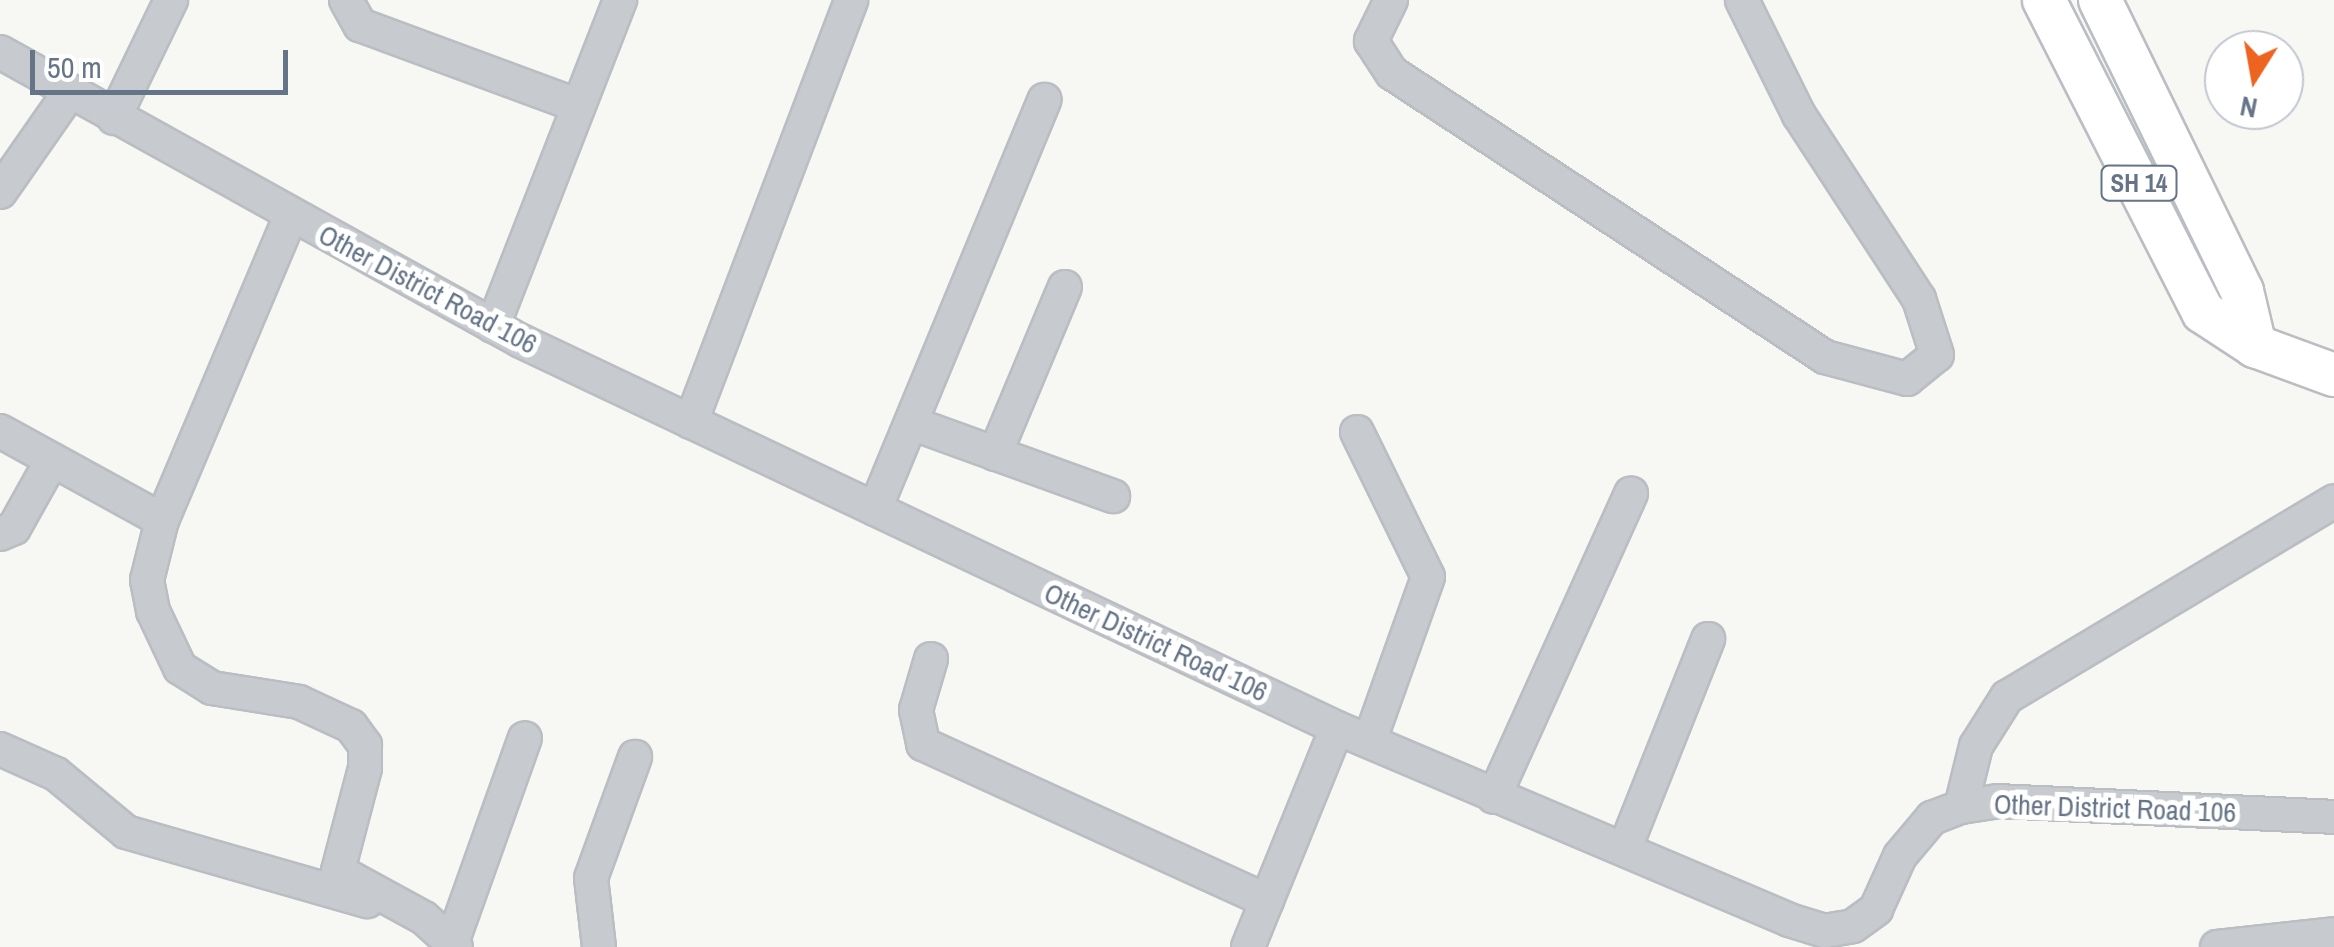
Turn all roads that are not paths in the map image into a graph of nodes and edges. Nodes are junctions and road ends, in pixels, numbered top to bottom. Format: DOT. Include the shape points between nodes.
graph roads {
  1 [pos="171,0"];
  2 [pos="346,0"];
  3 [pos="620,0"];
  4 [pos="851,0"];
  5 [pos="1391,0"];
  6 [pos="1742,0"];
  7 [pos="2044,0"];
  8 [pos="2100,0"];
  9 [pos="0,52"];
  10 [pos="70,93"];
  11 [pos="1044,100"];
  12 [pos="579,106"];
  13 [pos="114,118"];
  14 [pos="2158,118"];
  15 [pos="2117,138"];
  16 [pos="0,192"];
  17 [pos="292,215"];
  18 [pos="1065,288"];
  19 [pos="493,326"];
  20 [pos="2255,346"];
  21 [pos="2334,376"];
  22 [pos="691,422"];
  23 [pos="911,423"];
  24 [pos="0,432"];
  25 [pos="1357,432"];
  26 [pos="995,454"];
  27 [pos="52,460"];
  28 [pos="1632,493"];
  29 [pos="1114,496"];
  30 [pos="2334,501"];
  31 [pos="876,509"];
  32 [pos="162,520"];
  33 [pos="0,534"];
  34 [pos="1708,638"];
  35 [pos="931,659"];
  36 [pos="1337,728"];
  37 [pos="525,738"];
  38 [pos="1370,740"];
  39 [pos="0,750"];
  40 [pos="635,758"];
  41 [pos="1494,798"];
  42 [pos="1960,807"];
  43 [pos="2334,817"];
  44 [pos="1625,848"];
  45 [pos="1267,901"];
  46 [pos="424,918"];
  47 [pos="2334,934"];
  48 [pos="1838,939"];
  49 [pos="455,943"];
  50 [pos="599,947"];
  51 [pos="1248,947"];
  52 [pos="2217,947"];
  1 -- 13 [label="street"];
  2 -- 12 [label="street" via="360,25"];
  3 -- 12 [label="street"];
  4 -- 22 [label="street"];
  5 -- 6 [label="street" via="1371,41 1392,73 1825,357 1907,379 1937,355 1927,316 1799,114"];
  7 -- 15 [label="main road, SH 14"];
  8 -- 14 [label="main road, SH 14"];
  9 -- 10 [label="street, Other District Road 106"];
  10 -- 13 [label="street, Other District Road 106"];
  10 -- 16 [label="street"];
  11 -- 23 [label="street"];
  12 -- 19 [label="street"];
  13 -- 17 [label="street, Other District Road 106"];
  14 -- 15 [label="main road, SH 14"];
  14 -- 20 [label="main road, SH 14" via="2242,291"];
  15 -- 20 [label="main road, SH 14" via="2203,312"];
  17 -- 19 [label="street, Other District Road 106"];
  17 -- 32 [label="street"];
  18 -- 26 [label="street"];
  19 -- 22 [label="street, Other District Road 106"];
  20 -- 21 [label="main road, SH 14"];
  22 -- 31 [label="street, Other District Road 106"];
  23 -- 26 [label="street"];
  23 -- 31 [label="street"];
  24 -- 27 [label="street"];
  25 -- 38 [label="street" via="1428,577"];
  26 -- 29 [label="street"];
  27 -- 32 [label="street"];
  27 -- 33 [label="street" via="14,528"];
  28 -- 41 [label="street"];
  30 -- 42 [label="street" via="2008,697 1981,735"];
  31 -- 36 [label="street, Other District Road 106"];
  32 -- 46 [label="street" via="147,580 180,668 212,688 299,702 350,726 366,745 365,768 338,871"];
  34 -- 44 [label="street"];
  35 -- 45 [label="street" via="916,710 923,744"];
  36 -- 38 [label="street, Other District Road 106"];
  36 -- 45 [label="street"];
  37 -- 49 [label="street"];
  38 -- 41 [label="street, Other District Road 106"];
  39 -- 46 [label="street" via="56,774 126,832"];
  40 -- 50 [label="street" via="591,878"];
  41 -- 44 [label="street, Other District Road 106"];
  42 -- 43 [label="street, Other District Road 106" via="1996,801"];
  42 -- 48 [label="street, Other District Road 106" via="1932,818 1900,856 1876,909"];
  44 -- 48 [label="street, Other District Road 106"];
  45 -- 51 [label="street"];
  46 -- 49 [label="street"];
  47 -- 52 [label="street"];
}
